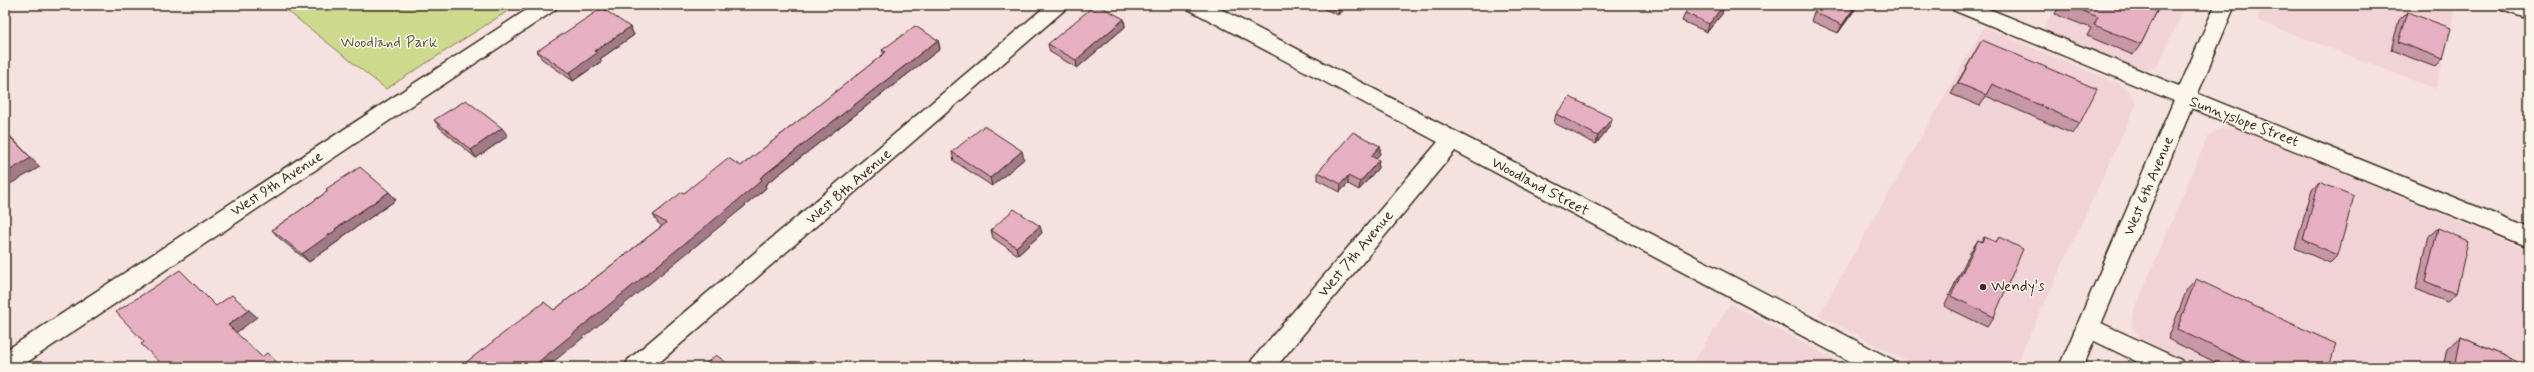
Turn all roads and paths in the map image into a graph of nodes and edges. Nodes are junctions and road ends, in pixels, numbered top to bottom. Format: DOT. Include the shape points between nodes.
graph roads {
  1 [pos="548,5"];
  2 [pos="1060,5"];
  3 [pos="1196,5"];
  4 [pos="1960,5"];
  5 [pos="2225,5"];
  6 [pos="2509,5"];
  7 [pos="2529,12"];
  8 [pos="2187,100"];
  9 [pos="1451,141"];
  10 [pos="2529,238"];
  11 [pos="2088,327"];
  12 [pos="5,364"];
  13 [pos="637,367"];
  14 [pos="1261,367"];
  15 [pos="1884,367"];
  16 [pos="2071,367"];
  17 [pos="2172,367"];
  1 -- 12 [label="street, West 9th Avenue"];
  2 -- 13 [label="street, West 8th Avenue"];
  3 -- 9 [label="street, Woodland Street"];
  4 -- 8 [label="street, Sunnyslope Street"];
  5 -- 8 [label="street, West 6th Avenue"];
  6 -- 7 [label="street"];
  8 -- 10 [label="street, Sunnyslope Street" via="2217,109"];
  8 -- 11 [label="street, West 6th Avenue"];
  9 -- 14 [label="street, West 7th Avenue"];
  9 -- 15 [label="street, Woodland Street"];
  11 -- 16 [label="street, West 6th Avenue"];
  11 -- 17 [label="street"];
}
